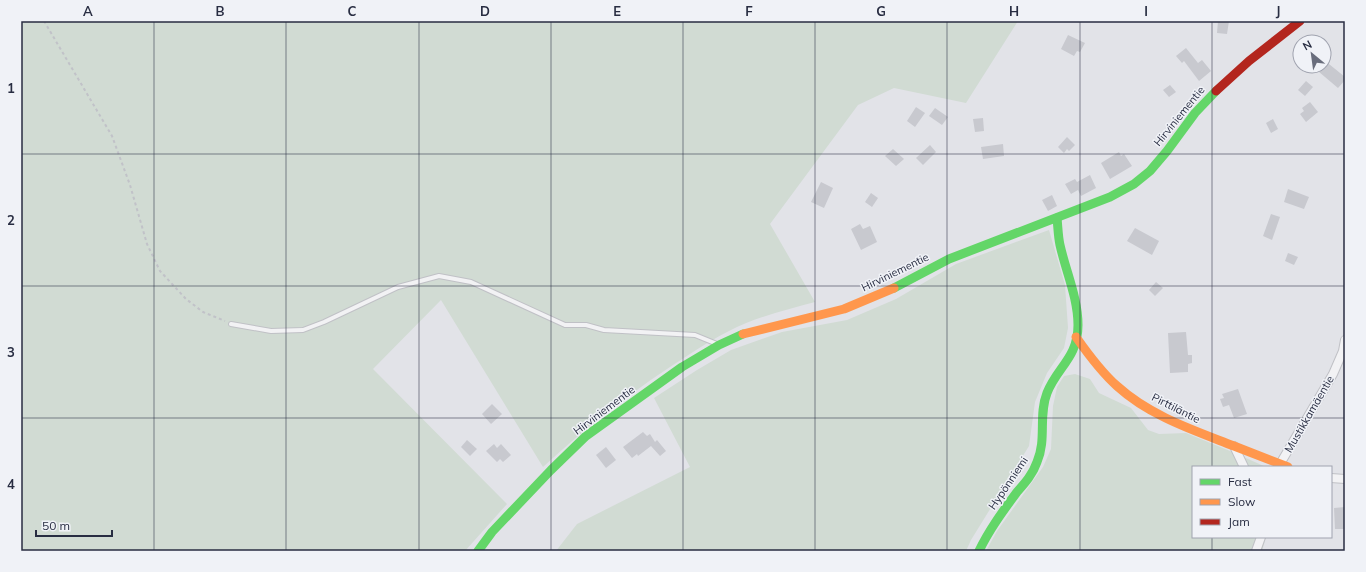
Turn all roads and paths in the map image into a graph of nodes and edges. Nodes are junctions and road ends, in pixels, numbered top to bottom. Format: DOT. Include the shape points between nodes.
graph roads {
  1 [pos="44,21"];
  2 [pos="1300,21"];
  3 [pos="1057,218"];
  4 [pos="231,324"];
  5 [pos="1076,337"];
  6 [pos="1345,340"];
  7 [pos="719,345"];
  8 [pos="1234,446"];
  9 [pos="1244,466"];
  10 [pos="1284,466"];
  11 [pos="1332,478"];
  12 [pos="1345,479"];
  13 [pos="1261,538"];
  14 [pos="478,551"];
  15 [pos="979,551"];
  16 [pos="1256,551"];
  1 -- 4 [label="path" via="112,136 130,185 147,244 160,271 186,299 204,312"];
  2 -- 3 [label="street, Hirviniementie" via="1223,82 1199,108 1154,167 1135,184"];
  3 -- 5 [label="street, Hypönniemi" via="1060,247 1074,291"];
  3 -- 7 [label="street, Hirviniementie" via="949,259 885,293 858,304 748,332"];
  4 -- 7 [label="lane" via="271,331 303,330 398,287 439,276 471,282 565,324 586,325 604,330 695,335"];
  5 -- 8 [label="street, Pirttiläntie" via="1107,376 1133,399 1189,429"];
  5 -- 15 [label="street, Hypönniemi" via="1074,349 1044,400 1040,457 1031,474 984,538"];
  6 -- 10 [label="street, Mustikkamäentie" via="1333,374"];
  7 -- 14 [label="street, Hirviniementie" via="682,367 586,436 492,532"];
  8 -- 9 [label="street"];
  8 -- 10 [label="street, Pirttiläntie"];
  11 -- 12 [label="street"];
  13 -- 16 [label="street"];
}
